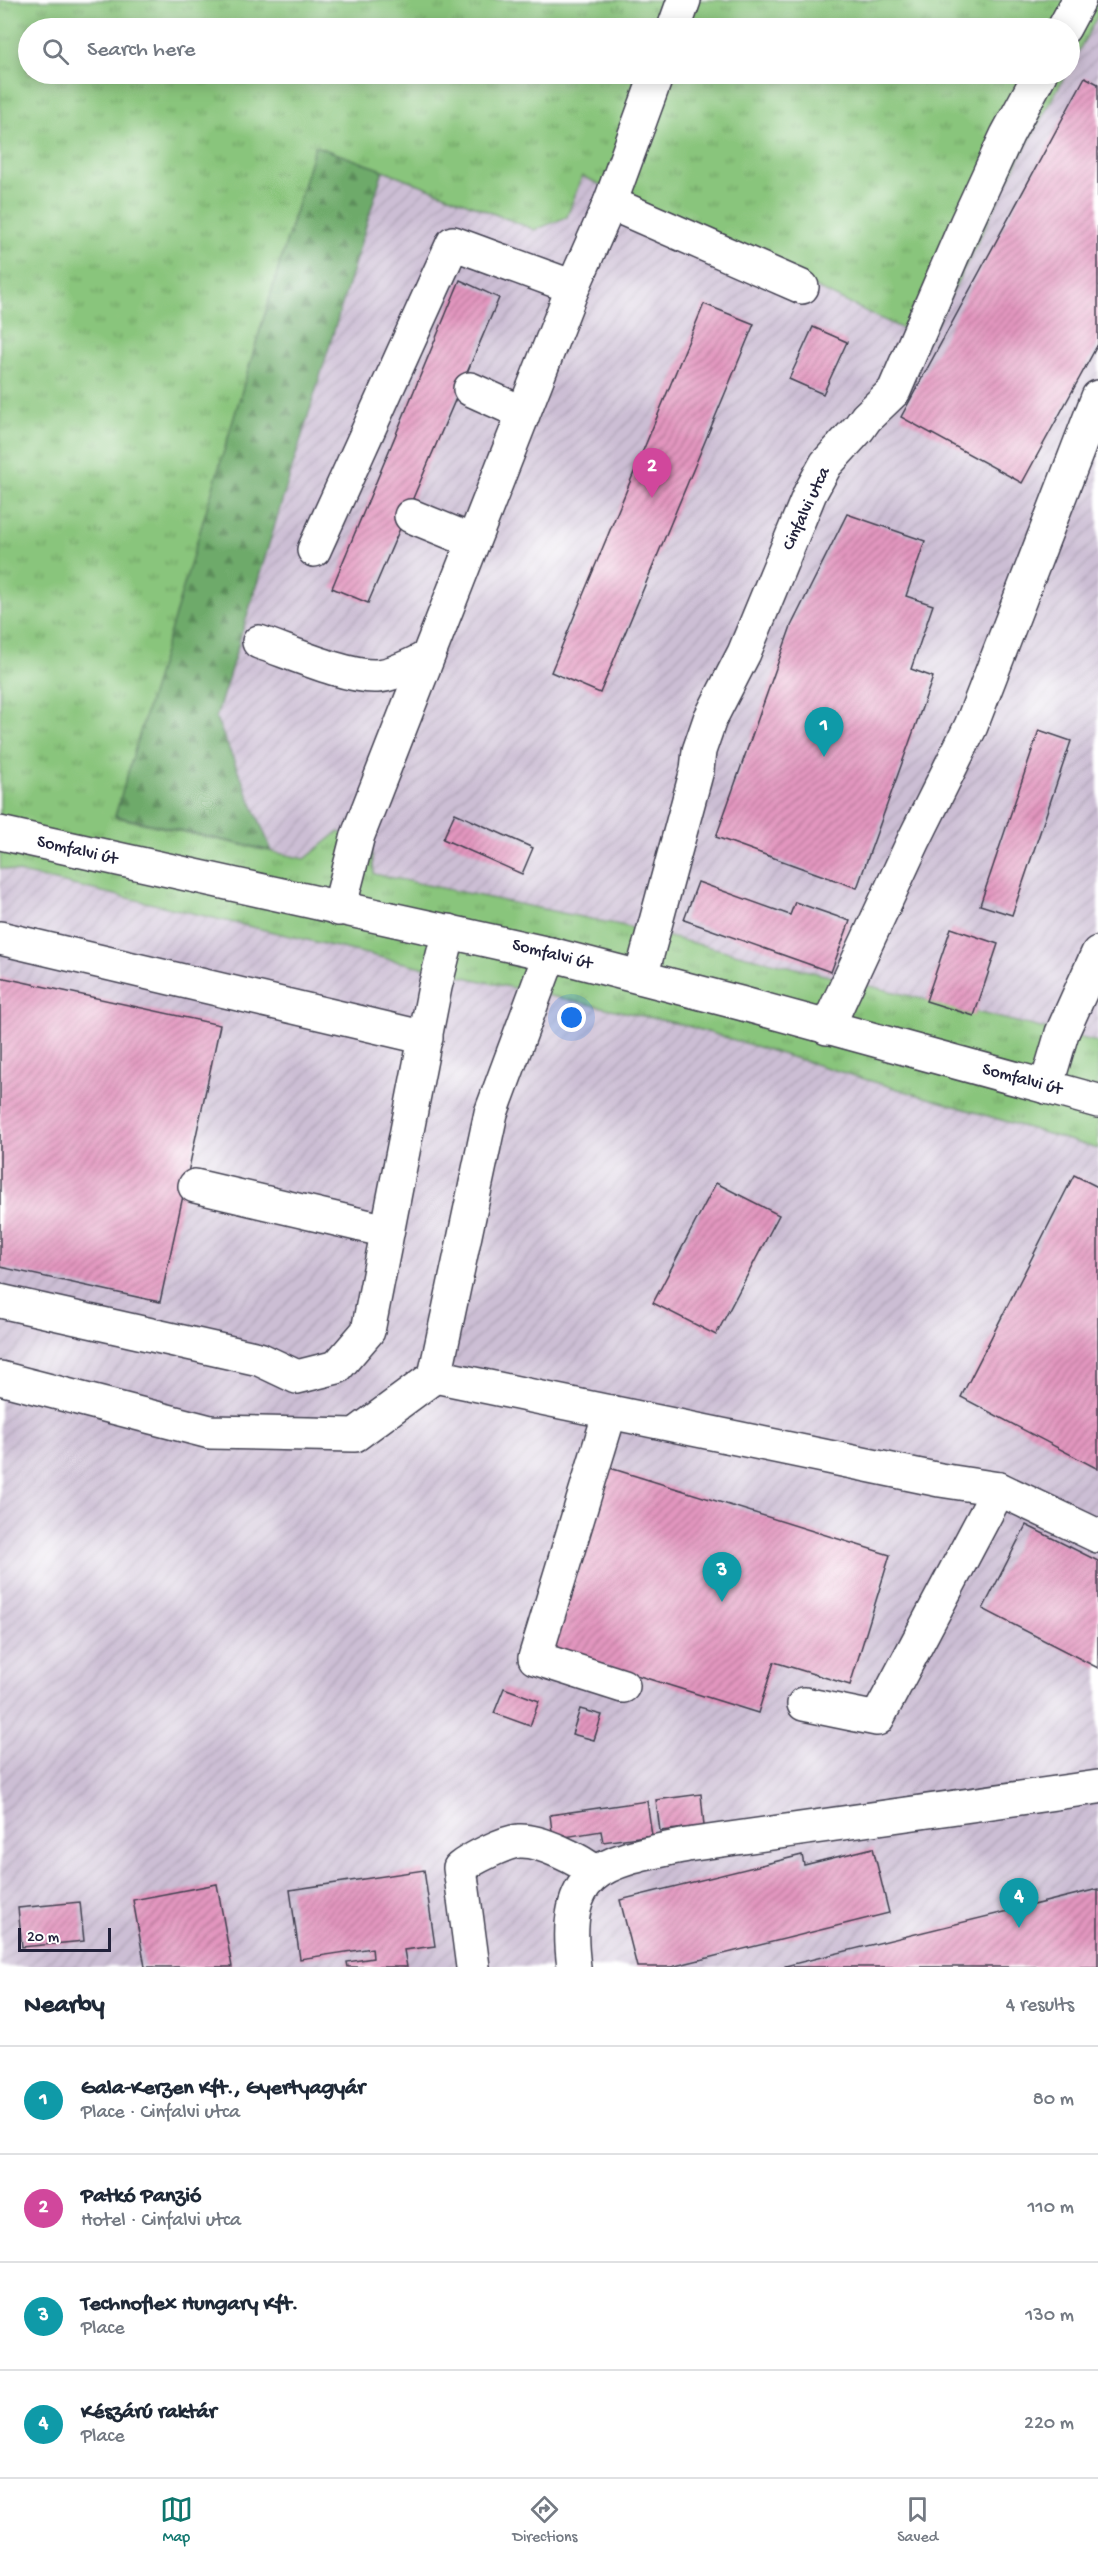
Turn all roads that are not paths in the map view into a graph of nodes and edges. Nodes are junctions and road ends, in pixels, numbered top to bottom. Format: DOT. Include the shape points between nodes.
graph roads {
  1 [pos="684,0"];
  2 [pos="1079,0"];
  3 [pos="678,18"];
  4 [pos="1069,18"];
  5 [pos="653,84"];
  6 [pos="1035,84"];
  7 [pos="610,203"];
  8 [pos="573,287"];
  9 [pos="802,287"];
  10 [pos="470,389"];
  11 [pos="1098,397"];
  12 [pos="523,413"];
  13 [pos="411,516"];
  14 [pos="472,541"];
  15 [pos="314,550"];
  16 [pos="259,642"];
  17 [pos="426,658"];
  18 [pos="0,833"];
  19 [pos="339,909"];
  20 [pos="449,931"];
  21 [pos="0,939"];
  22 [pos="1098,953"];
  23 [pos="550,954"];
  24 [pos="641,977"];
  25 [pos="827,1028"];
  26 [pos="426,1038"];
  27 [pos="1046,1087"];
  28 [pos="1098,1101"];
  29 [pos="195,1186"];
  30 [pos="387,1231"];
  31 [pos="0,1301"];
  32 [pos="435,1376"];
  33 [pos="0,1378"];
  34 [pos="610,1412"];
  35 [pos="999,1489"];
  36 [pos="1098,1536"];
  37 [pos="623,1686"];
  38 [pos="804,1704"];
  39 [pos="1098,1787"];
  40 [pos="596,1872"];
  41 [pos="473,1967"];
  42 [pos="574,1967"];
  1 -- 3 [label="street"];
  2 -- 4 [label="street"];
  5 -- 7 [label="street"];
  6 -- 24 [label="street, Cinfalvi utca" via="966,224 894,391 826,464 810,493 748,643 710,719"];
  7 -- 8 [label="street"];
  7 -- 9 [label="street"];
  8 -- 12 [label="street"];
  8 -- 15 [label="street" via="453,243"];
  10 -- 12 [label="street"];
  11 -- 25 [label="street" via="971,726"];
  12 -- 14 [label="street"];
  13 -- 14 [label="street"];
  14 -- 17 [label="street"];
  16 -- 17 [label="street" via="364,675 379,676"];
  17 -- 19 [label="street" via="358,835"];
  18 -- 19 [label="street, Somfalvi út"];
  19 -- 20 [label="street, Somfalvi út"];
  20 -- 23 [label="street, Somfalvi út"];
  20 -- 26 [label="street"];
  21 -- 26 [label="street"];
  22 -- 27 [label="street" via="1062,1033"];
  23 -- 24 [label="street, Somfalvi út"];
  23 -- 32 [label="street" via="491,1113"];
  24 -- 25 [label="street, Somfalvi út"];
  25 -- 27 [label="street, Somfalvi út"];
  26 -- 30 [label="street"];
  27 -- 28 [label="street, Somfalvi út"];
  29 -- 30 [label="street"];
  30 -- 31 [label="street" via="368,1331 337,1367 297,1377 259,1359"];
  32 -- 33 [label="street" via="355,1435 210,1432"];
  32 -- 34 [label="street"];
  34 -- 35 [label="street"];
  34 -- 37 [label="street" via="535,1658"];
  35 -- 36 [label="street"];
  35 -- 38 [label="street" via="877,1719"];
  39 -- 40 [label="street" via="687,1845 630,1857"];
  40 -- 41 [label="street" via="579,1859 519,1841 473,1857 460,1868"];
  40 -- 42 [label="street" via="586,1881 574,1904 570,1938"];
}
